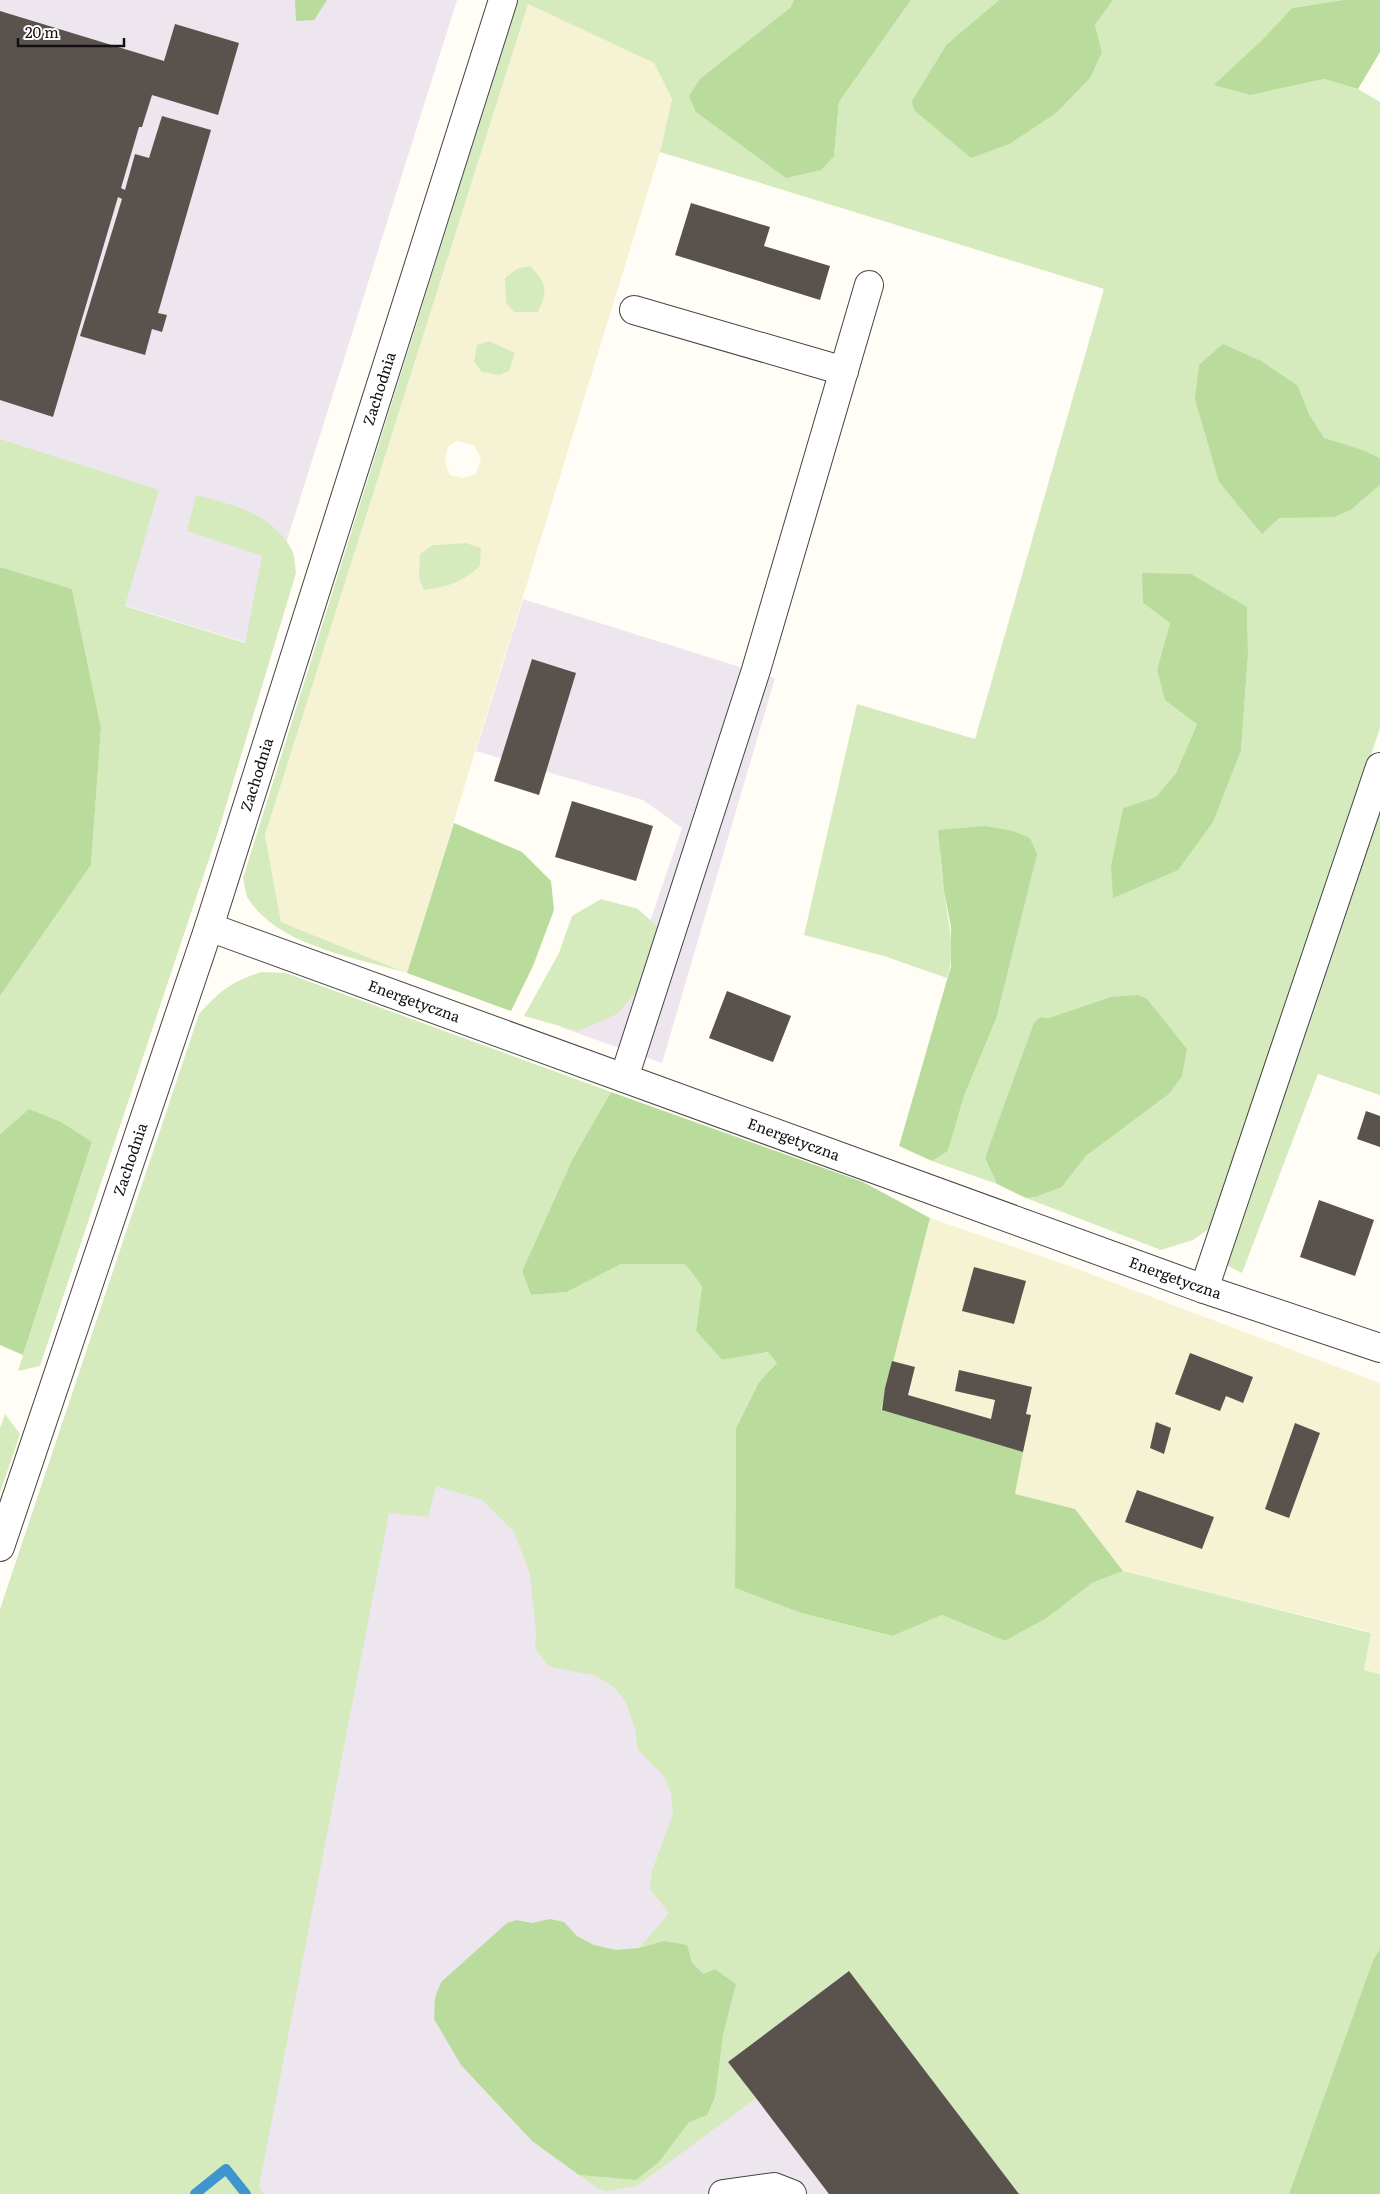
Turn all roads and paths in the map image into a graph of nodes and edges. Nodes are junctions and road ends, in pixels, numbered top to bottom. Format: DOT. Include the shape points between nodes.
graph roads {
  1 [pos="503,0"];
  2 [pos="869,285"];
  3 [pos="634,310"];
  4 [pos="844,371"];
  5 [pos="1380,768"];
  6 [pos="209,927"];
  7 [pos="624,1078"];
  8 [pos="1204,1289"];
  9 [pos="1380,1348"];
  10 [pos="0,1547"];
  11 [pos="723,2194"];
  12 [pos="792,2194"];
  1 -- 6 [label="street, Zachodnia"];
  2 -- 4 [label="street"];
  3 -- 4 [label="street"];
  4 -- 7 [label="street" via="756,670"];
  5 -- 8 [label="street"];
  6 -- 7 [label="street, Energetyczna"];
  6 -- 10 [label="street, Zachodnia"];
  7 -- 8 [label="street, Energetyczna"];
  8 -- 9 [label="street, Energetyczna"];
  11 -- 12 [label="street" via="774,2187"];
}
